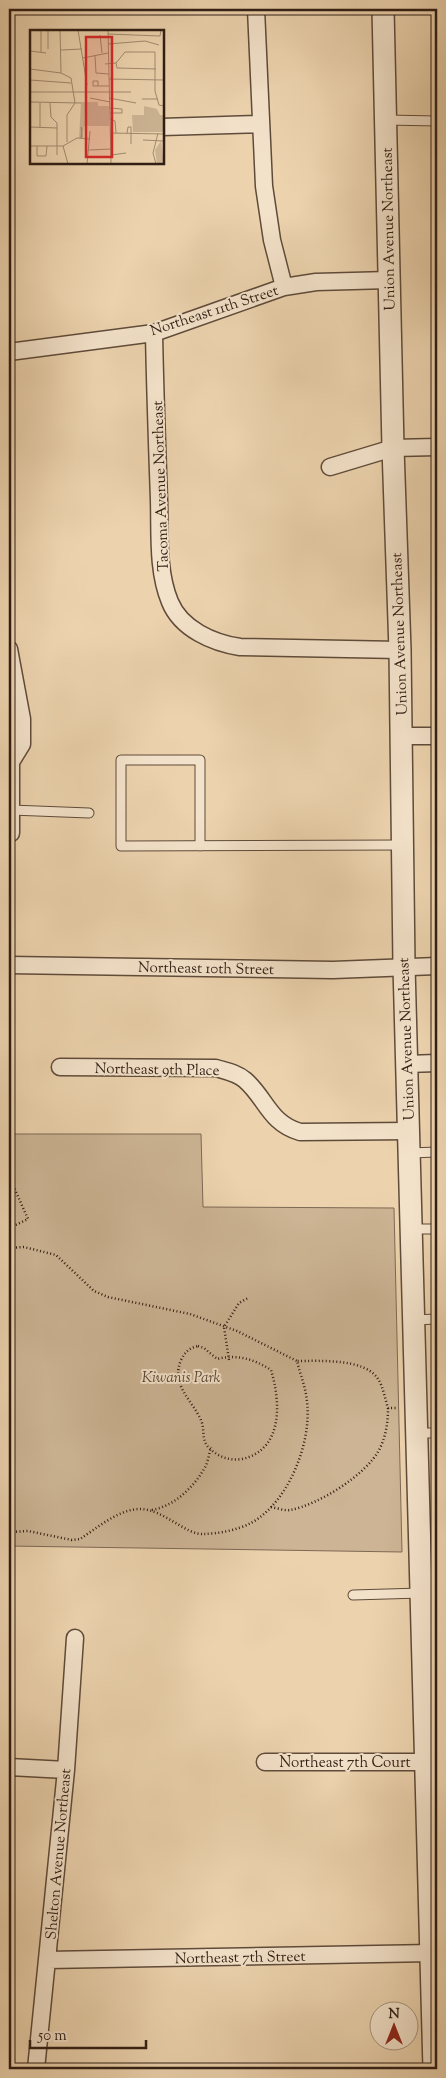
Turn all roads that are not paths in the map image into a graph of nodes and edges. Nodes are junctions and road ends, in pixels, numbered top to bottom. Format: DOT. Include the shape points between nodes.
graph roads {
  1 [pos="256,9"];
  2 [pos="383,9"];
  3 [pos="386,120"];
  4 [pos="437,121"];
  5 [pos="260,124"];
  6 [pos="164,127"];
  7 [pos="390,280"];
  8 [pos="284,287"];
  9 [pos="154,333"];
  10 [pos="9,352"];
  11 [pos="437,447"];
  12 [pos="393,448"];
  13 [pos="330,467"];
  14 [pos="9,650"];
  15 [pos="400,650"];
  16 [pos="401,736"];
  17 [pos="437,736"];
  18 [pos="11,810"];
  19 [pos="89,813"];
  20 [pos="11,833"];
  21 [pos="402,845"];
  22 [pos="200,846"];
  23 [pos="9,965"];
  24 [pos="404,966"];
  25 [pos="437,966"];
  26 [pos="437,1063"];
  27 [pos="407,1064"];
  28 [pos="60,1067"];
  29 [pos="409,1131"];
  30 [pos="437,1152"];
  31 [pos="410,1153"];
  32 [pos="412,1229"];
  33 [pos="437,1229"];
  34 [pos="437,1319"];
  35 [pos="414,1320"];
  36 [pos="427,1433"];
  37 [pos="421,1593"];
  38 [pos="352,1595"];
  39 [pos="75,1638"];
  40 [pos="430,1667"];
  41 [pos="266,1762"];
  42 [pos="425,1762"];
  43 [pos="9,1767"];
  44 [pos="66,1770"];
  45 [pos="432,1953"];
  46 [pos="48,1960"];
  47 [pos="435,2044"];
  48 [pos="36,2069"];
  49 [pos="434,2069"];
  1 -- 5 [label="street"];
  2 -- 3 [label="street, Union Avenue Northeast"];
  3 -- 4 [label="lane"];
  3 -- 7 [label="street, Union Avenue Northeast"];
  5 -- 6 [label="street"];
  5 -- 8 [label="street" via="267,212"];
  7 -- 8 [label="street, Northeast 11th Street" via="316,282"];
  7 -- 12 [label="street, Union Avenue Northeast"];
  8 -- 9 [label="street, Northeast 11th Street"];
  9 -- 10 [label="street, Northeast 11th Street"];
  9 -- 15 [label="street, Tacoma Avenue Northeast" via="161,561 170,603 181,618 200,635 220,644 240,647"];
  11 -- 12 [label="street"];
  12 -- 13 [label="street"];
  12 -- 15 [label="street, Union Avenue Northeast"];
  14 -- 18 [label="street" via="22,719 22,744 11,762"];
  15 -- 16 [label="street, Union Avenue Northeast"];
  16 -- 17 [label="street"];
  16 -- 21 [label="street, Union Avenue Northeast"];
  18 -- 19 [label="lane"];
  18 -- 20 [label="street"];
  21 -- 22 [label="lane"];
  21 -- 24 [label="street, Union Avenue Northeast"];
  22 -- 22 [label="lane" via="121,846 121,760 200,760"];
  23 -- 24 [label="street, Northeast 10th Street" via="333,970"];
  24 -- 25 [label="street, Northeast 10th Street"];
  24 -- 27 [label="street, Union Avenue Northeast"];
  26 -- 27 [label="street"];
  27 -- 29 [label="street, Union Avenue Northeast"];
  28 -- 29 [label="street, Northeast 9th Place" via="216,1068 245,1080 286,1128 300,1132"];
  29 -- 31 [label="street, Union Avenue Northeast"];
  30 -- 31 [label="lane"];
  31 -- 32 [label="street, Union Avenue Northeast"];
  32 -- 33 [label="lane"];
  32 -- 35 [label="street, Union Avenue Northeast"];
  34 -- 35 [label="lane"];
  35 -- 36 [label="street, Union Avenue Northeast"];
  36 -- 37 [label="street, Union Avenue Northeast"];
  37 -- 38 [label="lane"];
  37 -- 40 [label="street, Union Avenue Northeast"];
  39 -- 44 [label="street, Shelton Avenue Northeast"];
  40 -- 42 [label="street, Union Avenue Northeast"];
  41 -- 42 [label="street, Northeast 7th Court"];
  42 -- 45 [label="street, Union Avenue Northeast"];
  43 -- 44 [label="street"];
  44 -- 46 [label="street, Shelton Avenue Northeast"];
  45 -- 46 [label="street, Northeast 7th Street"];
  45 -- 47 [label="street, Union Avenue Northeast"];
  46 -- 48 [label="street, Shelton Avenue Northeast"];
  47 -- 49 [label="street, Union Avenue Northeast"];
}
